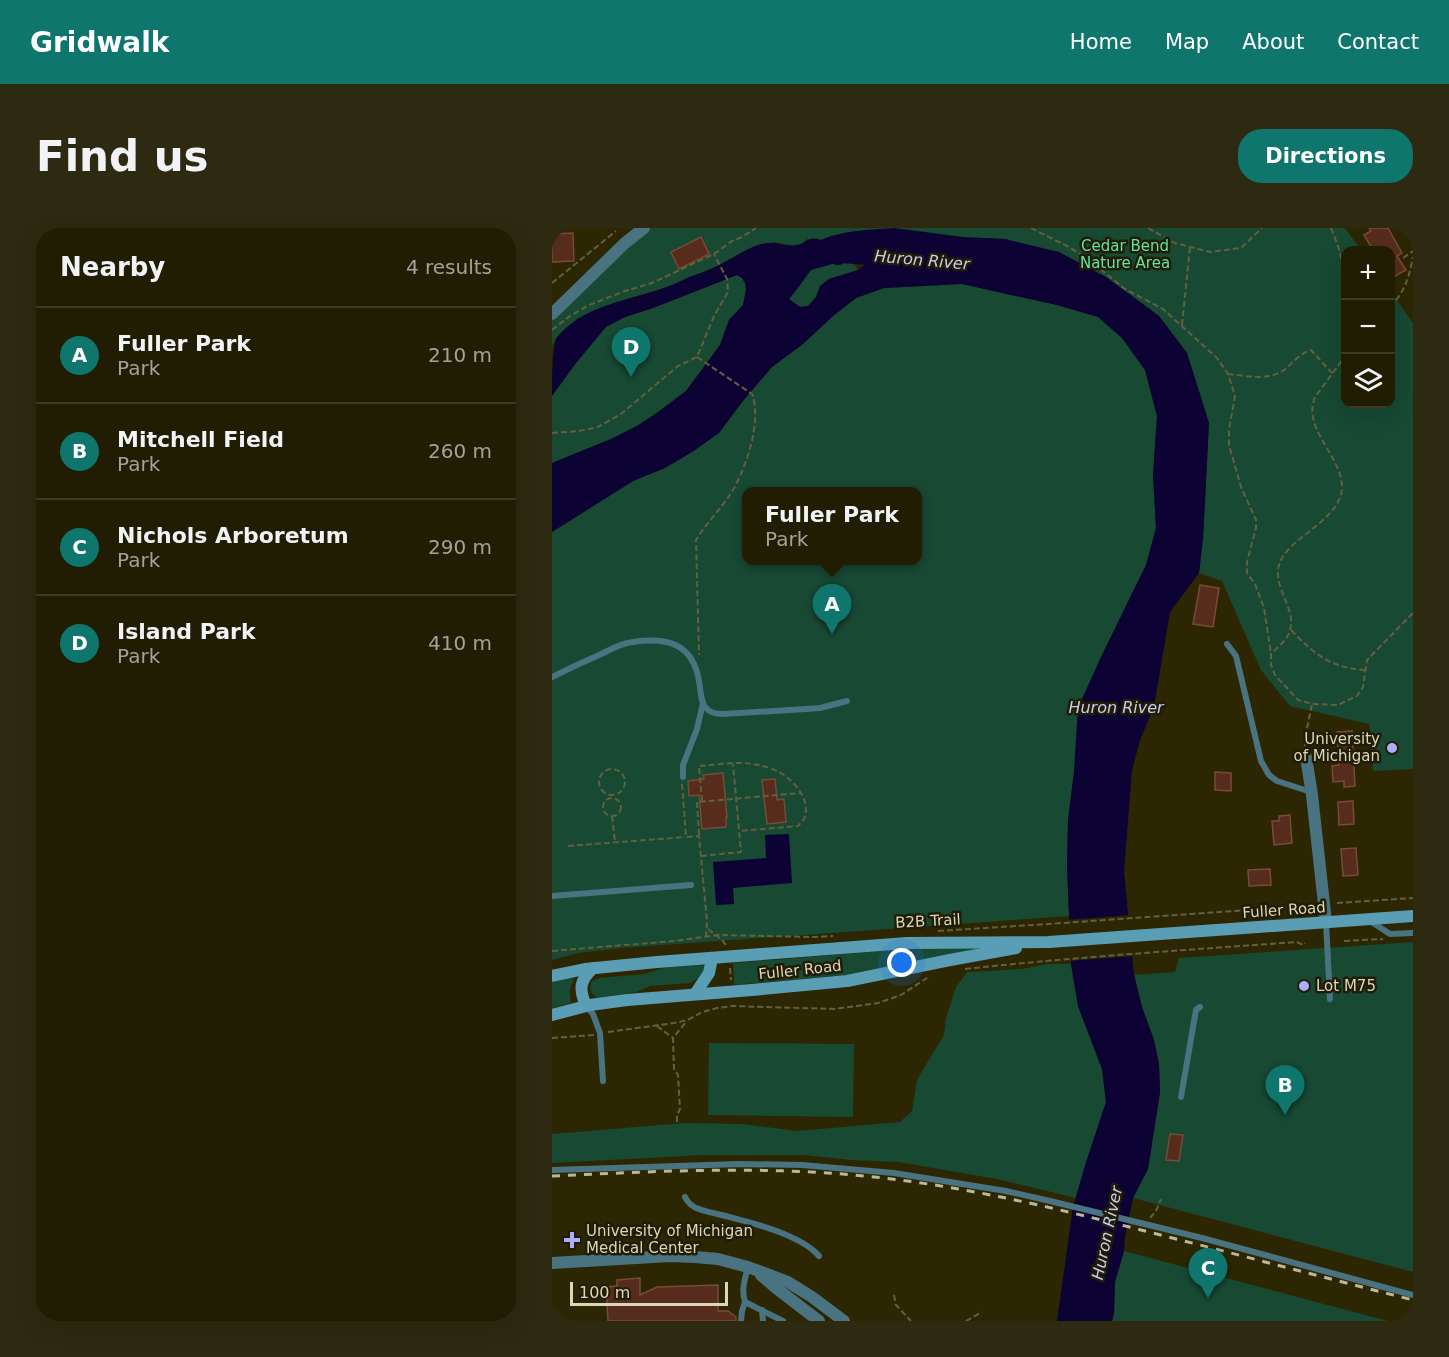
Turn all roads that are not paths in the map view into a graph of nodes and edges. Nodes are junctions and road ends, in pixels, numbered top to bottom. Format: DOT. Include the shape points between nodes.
graph roads {
  1 [pos="644,228"];
  2 [pos="552,314"];
  3 [pos="1227,644"];
  4 [pos="552,676"];
  5 [pos="847,701"];
  6 [pos="703,702"];
  7 [pos="1306,757"];
  8 [pos="683,777"];
  9 [pos="1311,793"];
  10 [pos="691,885"];
  11 [pos="552,896"];
  12 [pos="1413,916"];
  13 [pos="1367,919"];
  14 [pos="1326,922"];
  15 [pos="1413,933"];
  16 [pos="1049,942"];
  17 [pos="712,958"];
  18 [pos="593,968"];
  19 [pos="552,976"];
  20 [pos="695,994"];
  21 [pos="1330,999"];
  22 [pos="586,1006"];
  23 [pos="1200,1007"];
  24 [pos="552,1015"];
  25 [pos="603,1081"];
  26 [pos="1181,1097"];
  27 [pos="552,1170"];
  28 [pos="685,1197"];
  29 [pos="819,1256"];
  30 [pos="552,1263"];
  31 [pos="752,1268"];
  32 [pos="1413,1294"];
  33 [pos="746,1302"];
  34 [pos="762,1310"];
  35 [pos="741,1321"];
  36 [pos="763,1321"];
  37 [pos="783,1321"];
  38 [pos="819,1321"];
  39 [pos="844,1321"];
  1 -- 2 [label="street"];
  3 -- 9 [label="lane" via="1236,656 1265,768 1277,781"];
  4 -- 6 [label="lane" via="615,647 632,642 665,642 680,646 691,656"];
  5 -- 6 [label="lane" via="820,708 723,714 708,710"];
  6 -- 8 [label="lane" via="683,765"];
  7 -- 9 [label="street"];
  9 -- 14 [label="street"];
  10 -- 11 [label="lane"];
  12 -- 13 [label="main road, Fuller Road"];
  13 -- 14 [label="main road, Fuller Road"];
  13 -- 15 [label="lane" via="1390,934"];
  14 -- 16 [label="main road, Fuller Road"];
  14 -- 21 [label="lane"];
  16 -- 17 [label="main road, Fuller Road" via="907,943"];
  16 -- 20 [label="main road, Fuller Road" via="847,981"];
  17 -- 18 [label="main road, Fuller Road"];
  17 -- 20 [label="main road" via="709,973"];
  18 -- 19 [label="main road, Fuller Road"];
  18 -- 22 [label="main road" via="586,974 580,993"];
  20 -- 22 [label="main road, Fuller Road"];
  22 -- 24 [label="main road, Fuller Road"];
  22 -- 25 [label="lane" via="600,1033"];
  23 -- 26 [label="lane" via="1196,1010"];
  27 -- 32 [label="lane" via="740,1164 894,1173 1066,1205"];
  28 -- 29 [label="lane" via="697,1209 781,1233 802,1242"];
  30 -- 31 [label="street" via="678,1256 718,1259"];
  31 -- 33 [label="lane" via="743,1288"];
  31 -- 38 [label="street"];
  31 -- 39 [label="street" via="788,1282"];
  33 -- 34 [label="lane"];
  33 -- 35 [label="lane"];
  34 -- 36 [label="lane"];
  34 -- 37 [label="lane"];
}
